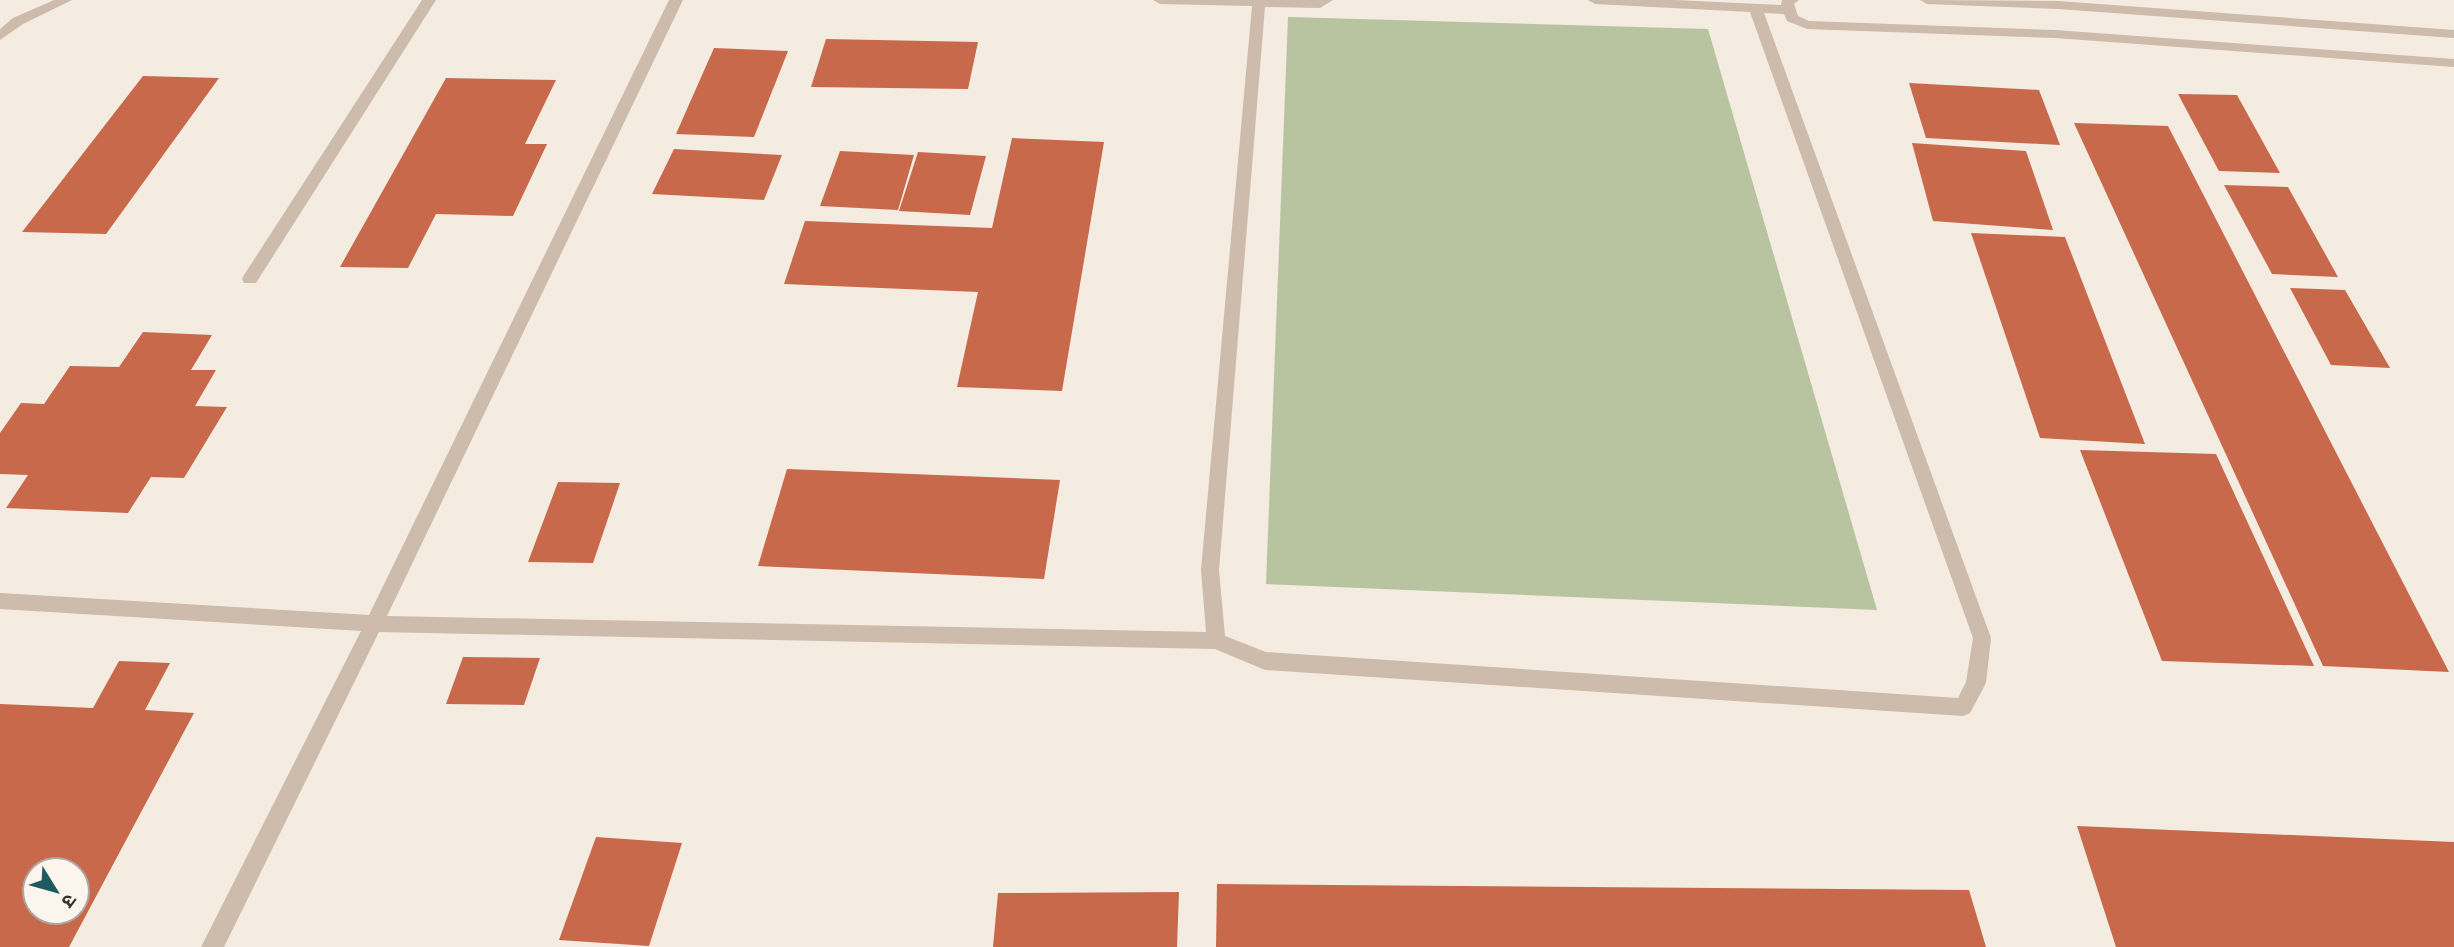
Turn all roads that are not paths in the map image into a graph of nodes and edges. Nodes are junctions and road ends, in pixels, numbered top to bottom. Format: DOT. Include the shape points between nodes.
graph roads {
  1 [pos="65,0"];
  2 [pos="429,0"];
  3 [pos="676,0"];
  4 [pos="1160,0"];
  5 [pos="1326,0"];
  6 [pos="1595,0"];
  7 [pos="1927,0"];
  8 [pos="1259,1"];
  9 [pos="1791,5"];
  10 [pos="1755,7"];
  11 [pos="2454,34"];
  12 [pos="0,36"];
  13 [pos="2454,63"];
  14 [pos="250,279"];
  15 [pos="0,601"];
  16 [pos="374,624"];
  17 [pos="1216,641"];
  18 [pos="212,947"];
  1 -- 12 [label="lane" via="18,21"];
  2 -- 14 [label="lane"];
  3 -- 16 [label="lane"];
  4 -- 8 [label="lane"];
  5 -- 8 [label="lane" via="1320,4"];
  6 -- 10 [label="lane"];
  7 -- 11 [label="lane"];
  8 -- 17 [label="lane" via="1210,570"];
  9 -- 10 [label="lane"];
  9 -- 13 [label="lane" via="1792,18 1807,25 2055,34"];
  10 -- 17 [label="lane" via="1982,638 1976,684 1963,707 1265,661"];
  15 -- 16 [label="lane"];
  16 -- 17 [label="lane"];
  16 -- 18 [label="lane"];
}
